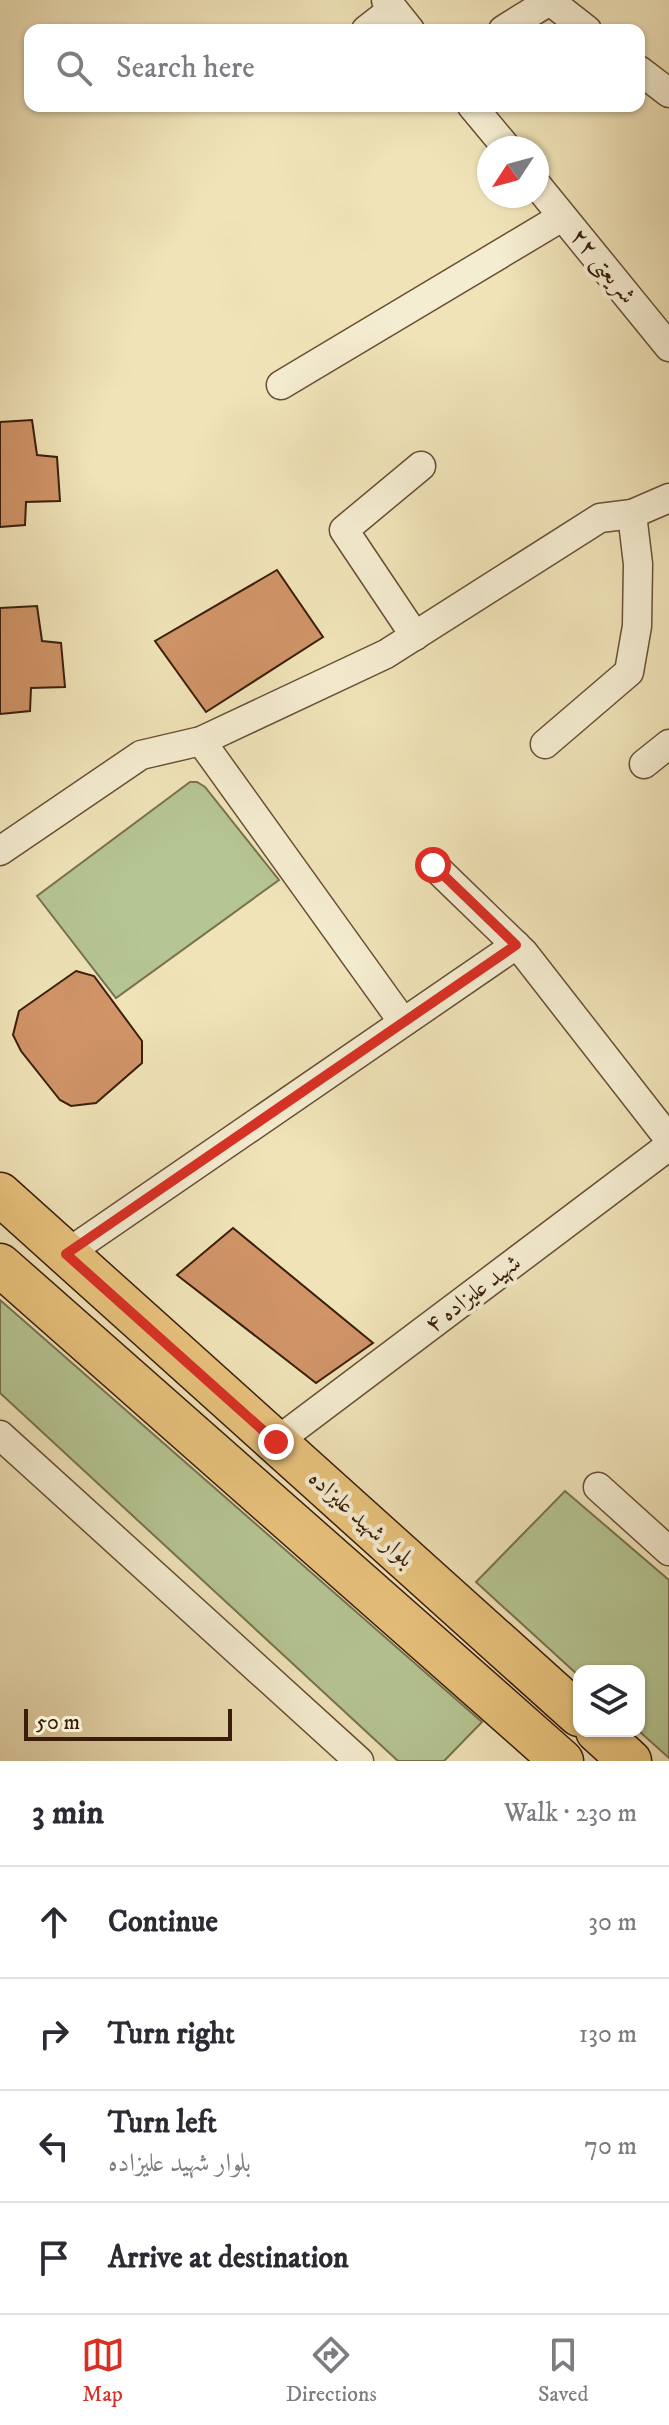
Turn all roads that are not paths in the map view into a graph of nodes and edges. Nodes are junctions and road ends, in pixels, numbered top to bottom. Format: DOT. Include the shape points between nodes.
graph roads {
  1 [pos="550,1"];
  2 [pos="397,13"];
  3 [pos="377,24"];
  4 [pos="513,24"];
  5 [pos="579,24"];
  6 [pos="645,75"];
  7 [pos="669,93"];
  8 [pos="477,112"];
  9 [pos="497,136"];
  10 [pos="549,200"];
  11 [pos="562,217"];
  12 [pos="669,347"];
  13 [pos="281,385"];
  14 [pos="421,466"];
  15 [pos="669,498"];
  16 [pos="632,514"];
  17 [pos="415,636"];
  18 [pos="201,741"];
  19 [pos="545,744"];
  20 [pos="669,744"];
  21 [pos="644,764"];
  22 [pos="0,851"];
  23 [pos="433,865"];
  24 [pos="516,945"];
  25 [pos="403,1022"];
  26 [pos="669,1139"];
  27 [pos="669,1146"];
  28 [pos="0,1194"];
  29 [pos="66,1254"];
  30 [pos="0,1265"];
  31 [pos="0,1435"];
  32 [pos="276,1442"];
  33 [pos="598,1487"];
  34 [pos="669,1551"];
  35 [pos="573,1710"];
  36 [pos="604,1737"];
  37 [pos="359,1761"];
  38 [pos="562,1761"];
  39 [pos="630,1761"];
  1 -- 4 [label="street"];
  1 -- 5 [label="street"];
  2 -- 3 [label="street"];
  6 -- 7 [label="street"];
  8 -- 9 [label="street"];
  10 -- 11 [label="street, شریعتی ۲۲"];
  11 -- 12 [label="street, شریعتی ۲۲"];
  11 -- 13 [label="street"];
  14 -- 17 [label="street" via="344,530"];
  15 -- 16 [label="street"];
  16 -- 17 [label="street" via="600,518"];
  16 -- 19 [label="street" via="637,626 629,672"];
  17 -- 18 [label="street"];
  18 -- 22 [label="street" via="141,755"];
  18 -- 25 [label="street"];
  20 -- 21 [label="street"];
  23 -- 24 [label="street"];
  24 -- 25 [label="street"];
  24 -- 26 [label="street"];
  25 -- 29 [label="street"];
  27 -- 32 [label="street, شهید علیزاده ۴"];
  28 -- 29 [label="main road, بلوار شهید علیزاده"];
  29 -- 32 [label="main road, بلوار شهید علیزاده"];
  30 -- 38 [label="main road, بلوار شهید علیزاده"];
  31 -- 37 [label="street"];
  32 -- 35 [label="main road, بلوار شهید علیزاده"];
  33 -- 34 [label="street"];
  36 -- 39 [label="main road"];
}
